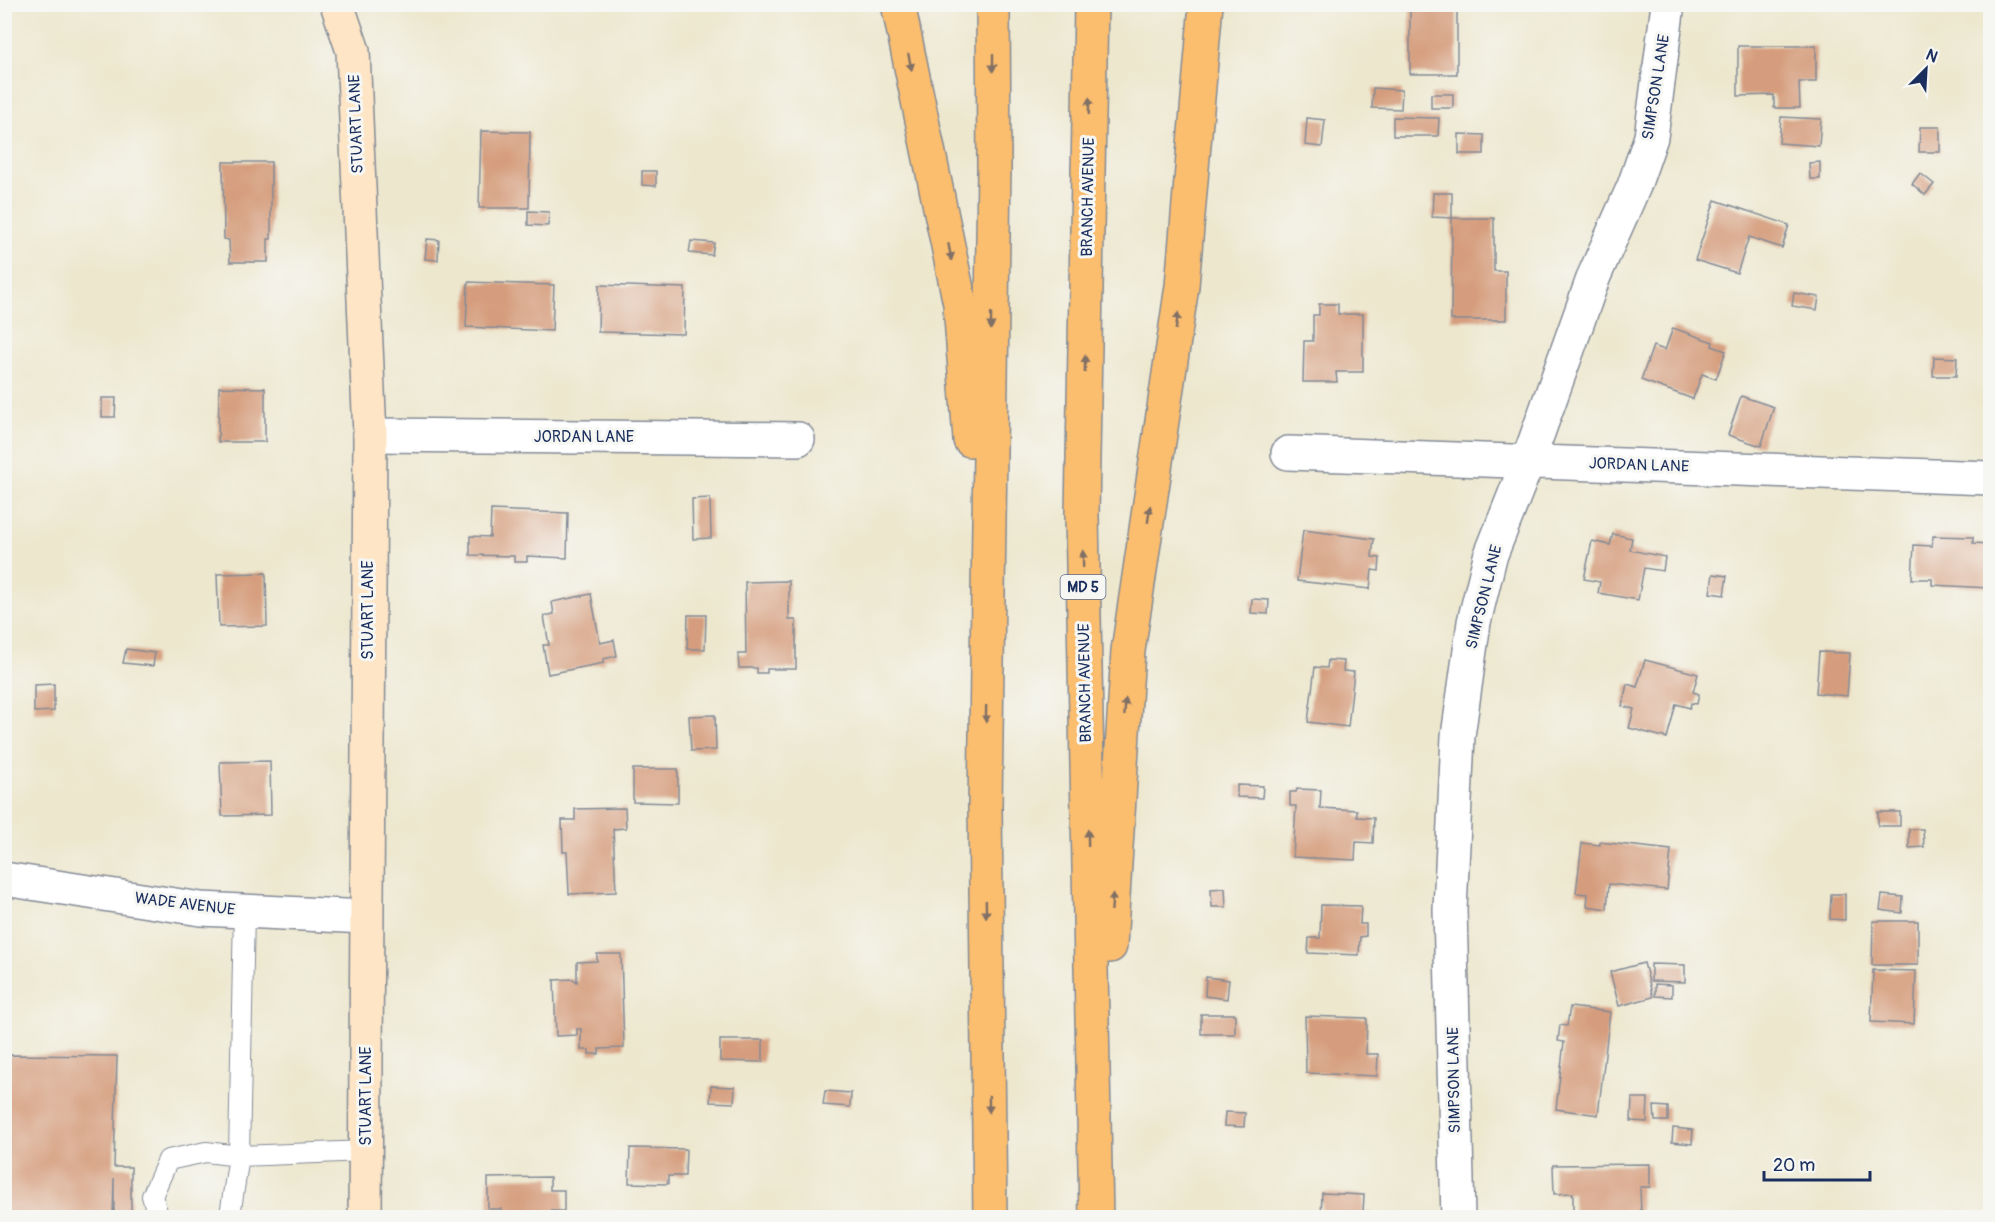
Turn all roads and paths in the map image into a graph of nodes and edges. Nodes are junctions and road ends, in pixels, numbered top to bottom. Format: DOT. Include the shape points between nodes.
graph roads {
  1 [pos="337,4"];
  2 [pos="898,4"];
  3 [pos="993,4"];
  4 [pos="1091,4"];
  5 [pos="1206,4"];
  6 [pos="1668,4"];
  7 [pos="370,435"];
  8 [pos="798,438"];
  9 [pos="1288,453"];
  10 [pos="1528,461"];
  11 [pos="1990,478"];
  12 [pos="987,655"];
  13 [pos="4,879"];
  14 [pos="244,911"];
  15 [pos="366,917"];
  16 [pos="366,1151"];
  17 [pos="239,1156"];
  18 [pos="1095,1170"];
  19 [pos="159,1218"];
  20 [pos="226,1218"];
  21 [pos="365,1218"];
  22 [pos="990,1218"];
  23 [pos="1096,1218"];
  24 [pos="1458,1218"];
  1 -- 7 [label="street, STUART LANE" via="353,51"];
  2 -- 12 [label="highway, one-way" via="960,304"];
  3 -- 12 [label="highway, one-way"];
  18 -- 4 [label="highway, BRANCH AVENUE / MD 5, one-way" via="1082,515"];
  18 -- 5 [label="highway, one-way" via="1128,651 1182,286"];
  6 -- 10 [label="street, SIMPSON LANE" via="1651,136 1634,186 1594,276"];
  7 -- 8 [label="street, JORDAN LANE"];
  7 -- 15 [label="street, STUART LANE"];
  9 -- 10 [label="street, JORDAN LANE"];
  10 -- 11 [label="street, JORDAN LANE"];
  10 -- 24 [label="street, SIMPSON LANE" via="1490,557 1474,622 1458,735 1450,910"];
  12 -- 22 [label="highway, one-way"];
  13 -- 14 [label="street, WADE AVENUE" via="201,909"];
  14 -- 15 [label="street, WADE AVENUE"];
  14 -- 17 [label="lane"];
  15 -- 16 [label="street, STUART LANE"];
  16 -- 17 [label="lane"];
  16 -- 21 [label="street, STUART LANE"];
  17 -- 19 [label="lane" via="206,1152 168,1160 152,1196"];
  17 -- 20 [label="lane" via="230,1215"];
  18 -- 23 [label="highway, BRANCH AVENUE / MD 5"];
}
